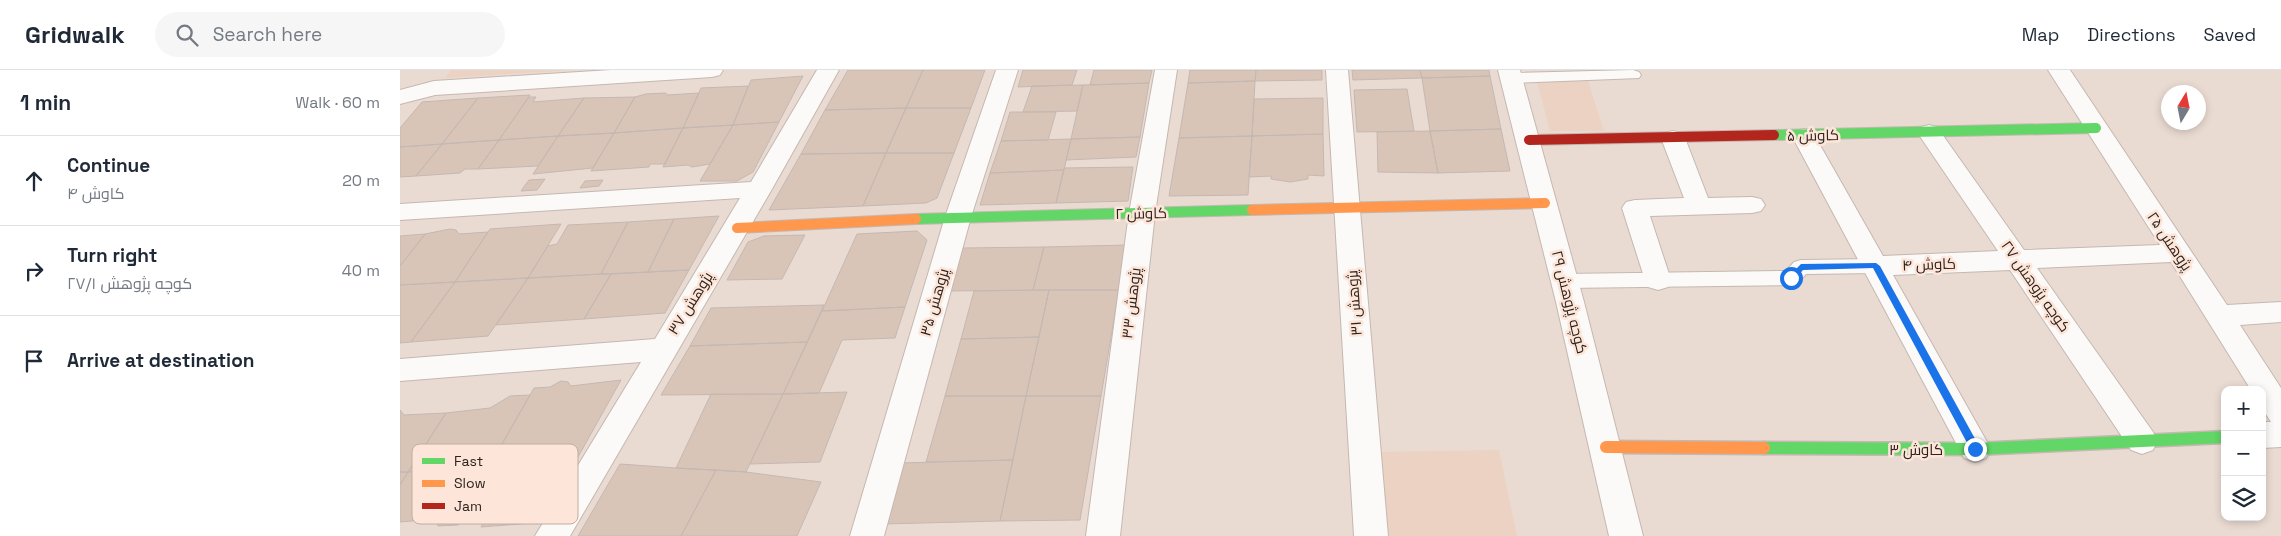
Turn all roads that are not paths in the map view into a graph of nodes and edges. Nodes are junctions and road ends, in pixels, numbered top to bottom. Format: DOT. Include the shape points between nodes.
graph roads {
  1 [pos="425,70"];
  2 [pos="712,70"];
  3 [pos="828,70"];
  4 [pos="1007,70"];
  5 [pos="1166,70"];
  6 [pos="1337,70"];
  7 [pos="2059,70"];
  8 [pos="1510,74"];
  9 [pos="1633,74"];
  10 [pos="400,97"];
  11 [pos="2096,128"];
  12 [pos="1929,132"];
  13 [pos="1804,136"];
  14 [pos="1673,138"];
  15 [pos="1529,140"];
  16 [pos="760,189"];
  17 [pos="1545,203"];
  18 [pos="1699,206"];
  19 [pos="1752,206"];
  20 [pos="1348,207"];
  21 [pos="400,212"];
  22 [pos="1142,213"];
  23 [pos="958,217"];
  24 [pos="737,228"];
  25 [pos="2177,254"];
  26 [pos="2018,260"];
  27 [pos="1876,266"];
  28 [pos="1658,280"];
  29 [pos="1564,282"];
  30 [pos="2281,312"];
  31 [pos="2221,316"];
  32 [pos="662,349"];
  33 [pos="400,370"];
  34 [pos="2281,413"];
  35 [pos="2281,434"];
  36 [pos="2266,435"];
  37 [pos="2221,437"];
  38 [pos="2142,441"];
  39 [pos="1606,447"];
  40 [pos="1975,449"];
  41 [pos="578,492"];
  42 [pos="559,524"];
  43 [pos="552,536"];
  44 [pos="867,536"];
  45 [pos="1103,536"];
  46 [pos="1372,536"];
  47 [pos="1626,536"];
  1 -- 10 [label="street"];
  2 -- 10 [label="street" via="434,88"];
  3 -- 16 [label="street, پژوهش ۳۷"];
  4 -- 23 [label="street, پژوهش ۳۵"];
  5 -- 22 [label="street, پژوهش ۳۳"];
  6 -- 20 [label="street, پژوهش ۳۱"];
  7 -- 11 [label="street, پژوهش ۲۵"];
  8 -- 9 [label="lane"];
  8 -- 15 [label="street, کوچه پژوهش ۲۹"];
  11 -- 12 [label="street, کاوش ۵"];
  11 -- 25 [label="street, پژوهش ۲۵"];
  12 -- 13 [label="street, کاوش ۵"];
  12 -- 26 [label="street, کوچه پژوهش ۲۷"];
  13 -- 14 [label="street, کاوش ۵"];
  13 -- 27 [label="street"];
  14 -- 15 [label="street, کاوش ۵"];
  14 -- 18 [label="street"];
  15 -- 17 [label="street, کوچه پژوهش ۲۹"];
  16 -- 21 [label="street"];
  16 -- 24 [label="street, پژوهش ۳۷"];
  17 -- 20 [label="street, کاوش ۲"];
  17 -- 29 [label="street, کوچه پژوهش ۲۹"];
  18 -- 19 [label="street"];
  18 -- 28 [label="street" via="1635,208"];
  20 -- 22 [label="street, کاوش ۲"];
  20 -- 46 [label="street, پژوهش ۳۱"];
  22 -- 23 [label="street, کاوش ۲"];
  22 -- 45 [label="street, پژوهش ۳۳"];
  23 -- 24 [label="street, کاوش ۲"];
  23 -- 44 [label="street, پژوهش ۳۵"];
  24 -- 32 [label="street, پژوهش ۳۷"];
  25 -- 26 [label="street, کاوش ۴"];
  25 -- 31 [label="street, پژوهش ۲۵"];
  26 -- 27 [label="street, کاوش ۴"];
  26 -- 38 [label="street, کوچه پژوهش ۲۷"];
  27 -- 28 [label="lane, کاوش ۴" via="1801,267 1791,278"];
  27 -- 40 [label="street"];
  28 -- 29 [label="lane, کاوش ۴"];
  29 -- 39 [label="street, کوچه پژوهش ۲۹"];
  30 -- 31 [label="street"];
  31 -- 34 [label="street, پژوهش ۲۵"];
  32 -- 33 [label="street"];
  32 -- 41 [label="street, پژوهش ۳۷"];
  35 -- 36 [label="street"];
  37 -- 38 [label="street, کاوش ۳"];
  38 -- 40 [label="street, کاوش ۳"];
  39 -- 40 [label="street, کاوش ۳"];
  39 -- 47 [label="street, کوچه پژوهش ۲۹"];
  42 -- 43 [label="street, پژوهش ۳۷"];
}
